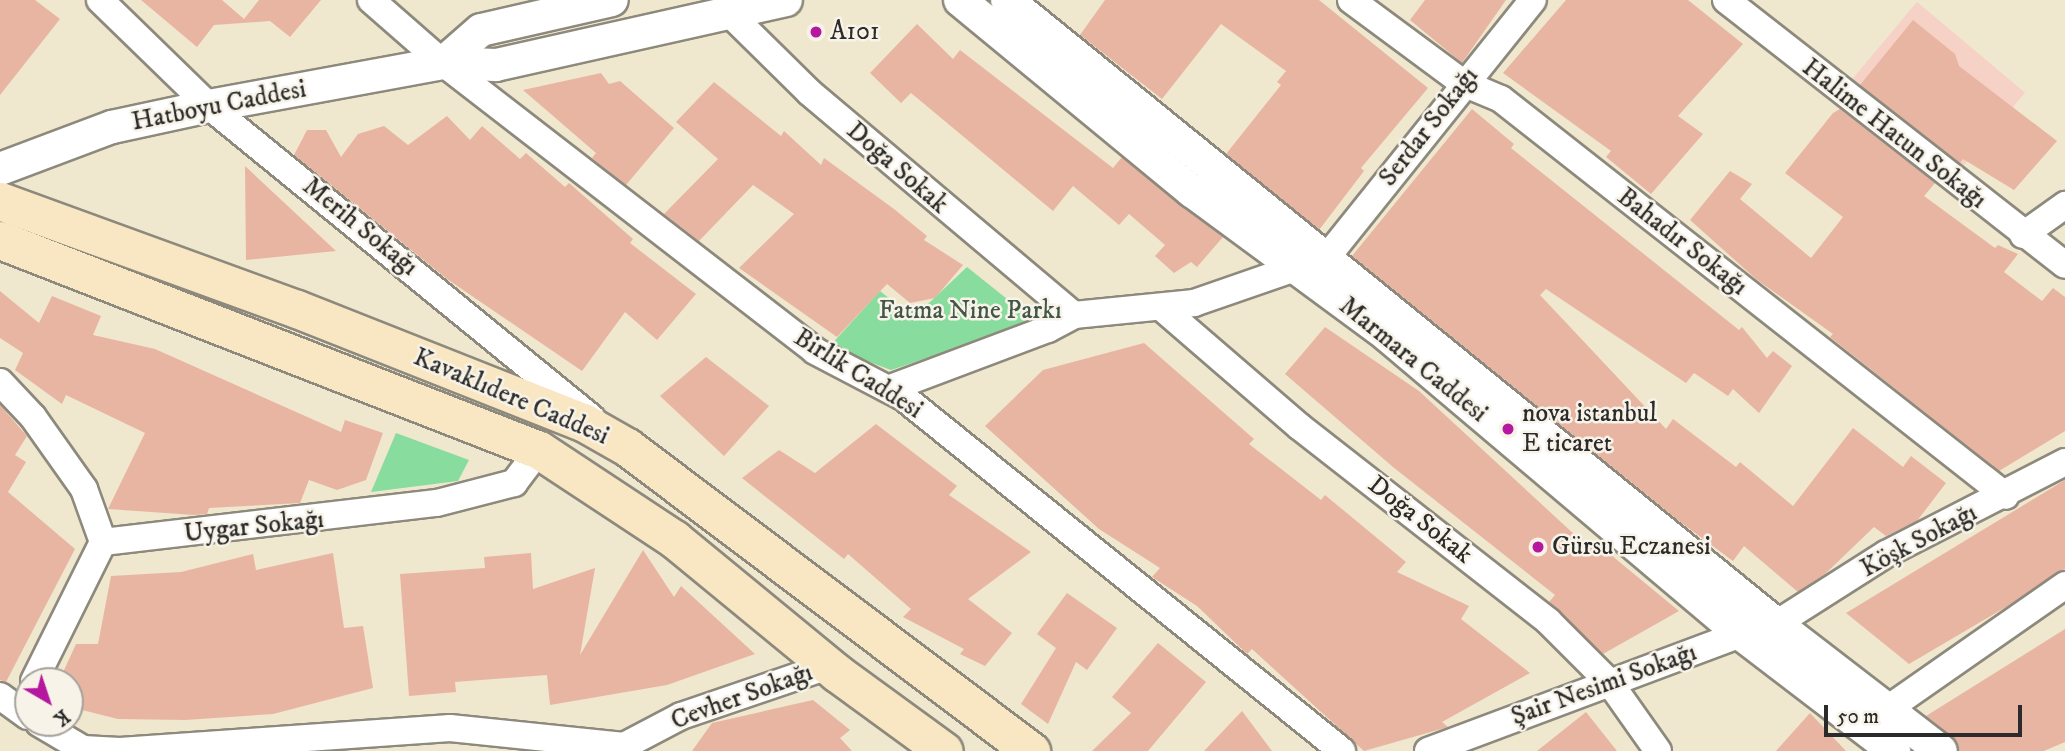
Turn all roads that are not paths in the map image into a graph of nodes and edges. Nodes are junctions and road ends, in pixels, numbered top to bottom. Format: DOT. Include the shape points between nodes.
graph roads {
  1 [pos="100,0"];
  2 [pos="371,0"];
  3 [pos="612,0"];
  4 [pos="786,0"];
  5 [pos="960,0"];
  6 [pos="1007,0"];
  7 [pos="1351,0"];
  8 [pos="1534,0"];
  9 [pos="1726,0"];
  10 [pos="720,6"];
  11 [pos="443,63"];
  12 [pos="1463,83"];
  13 [pos="209,106"];
  14 [pos="0,169"];
  15 [pos="0,201"];
  16 [pos="2065,205"];
  17 [pos="2023,235"];
  18 [pos="0,240"];
  19 [pos="1327,257"];
  20 [pos="2065,265"];
  21 [pos="1296,266"];
  22 [pos="1162,308"];
  23 [pos="1074,315"];
  24 [pos="0,382"];
  25 [pos="888,389"];
  26 [pos="552,410"];
  27 [pos="627,447"];
  28 [pos="539,450"];
  29 [pos="2065,462"];
  30 [pos="600,490"];
  31 [pos="2006,496"];
  32 [pos="103,542"];
  33 [pos="2065,585"];
  34 [pos="1776,624"];
  35 [pos="1741,634"];
  36 [pos="828,666"];
  37 [pos="41,667"];
  38 [pos="1610,683"];
  39 [pos="1889,708"];
  40 [pos="66,737"];
  41 [pos="449,739"];
  42 [pos="624,749"];
  43 [pos="944,751"];
  44 [pos="1031,751"];
  45 [pos="1342,751"];
  46 [pos="1428,751"];
  47 [pos="1658,751"];
  48 [pos="1894,751"];
  49 [pos="1941,751"];
  1 -- 13 [label="street, Merih Sokağı"];
  2 -- 11 [label="street, Birlik Caddesi"];
  3 -- 11 [label="street" via="481,30"];
  4 -- 10 [label="street, Hatboyu Caddesi"];
  5 -- 21 [label="street, Marmara Caddesi" via="1192,191"];
  6 -- 19 [label="street, Marmara Caddesi"];
  7 -- 12 [label="street, Bahadır Sokağı"];
  8 -- 12 [label="street, Serdar Sokağı"];
  9 -- 17 [label="street, Halime Hatun Sokağı"];
  10 -- 11 [label="street, Hatboyu Caddesi" via="496,65"];
  10 -- 23 [label="street, Doğa Sokak" via="818,101"];
  11 -- 13 [label="street, Hatboyu Caddesi"];
  11 -- 25 [label="street, Birlik Caddesi" via="815,351"];
  12 -- 19 [label="street, Serdar Sokağı"];
  12 -- 31 [label="street, Bahadır Sokağı" via="1501,99"];
  13 -- 14 [label="street, Hatboyu Caddesi" via="112,127"];
  13 -- 27 [label="street, Merih Sokağı"];
  15 -- 26 [label="main road, Kavaklıdere Caddesi" via="297,309"];
  16 -- 17 [label="street"];
  17 -- 20 [label="street, Halime Hatun Sokağı"];
  18 -- 28 [label="main road, Kavaklıdere Caddesi"];
  19 -- 21 [label="street"];
  19 -- 34 [label="street, Marmara Caddesi"];
  21 -- 22 [label="street" via="1227,293"];
  21 -- 35 [label="street, Marmara Caddesi" via="1387,335"];
  22 -- 23 [label="street"];
  22 -- 38 [label="street, Doğa Sokak" via="1300,427 1548,621"];
  23 -- 25 [label="street"];
  24 -- 32 [label="street" via="33,417 84,489"];
  25 -- 45 [label="street, Birlik Caddesi" via="914,405"];
  26 -- 27 [label="main road, Kavaklıdere Caddesi"];
  26 -- 28 [label="main road"];
  27 -- 30 [label="main road"];
  27 -- 44 [label="main road, Kavaklıdere Caddesi"];
  28 -- 30 [label="main road, Kavaklıdere Caddesi"];
  28 -- 32 [label="street, Uygar Sokağı" via="514,483 437,503"];
  29 -- 31 [label="street, Köşk Sokağı"];
  30 -- 36 [label="main road, Kavaklıdere Caddesi" via="674,539"];
  31 -- 34 [label="street, Köşk Sokağı" via="1886,554"];
  32 -- 37 [label="street"];
  33 -- 39 [label="street"];
  34 -- 35 [label="street"];
  34 -- 39 [label="street, Marmara Caddesi"];
  35 -- 38 [label="street, Şair Nesimi Sokağı"];
  35 -- 48 [label="street, Marmara Caddesi"];
  36 -- 42 [label="street, Cevher Sokağı" via="681,716"];
  36 -- 43 [label="main road, Kavaklıdere Caddesi"];
  38 -- 46 [label="street, Şair Nesimi Sokağı"];
  38 -- 47 [label="street, Doğa Sokak"];
  39 -- 49 [label="street, Marmara Caddesi"];
  40 -- 41 [label="street, Cevher Sokağı" via="83,749 120,751"];
  41 -- 42 [label="street, Cevher Sokağı"];
}
